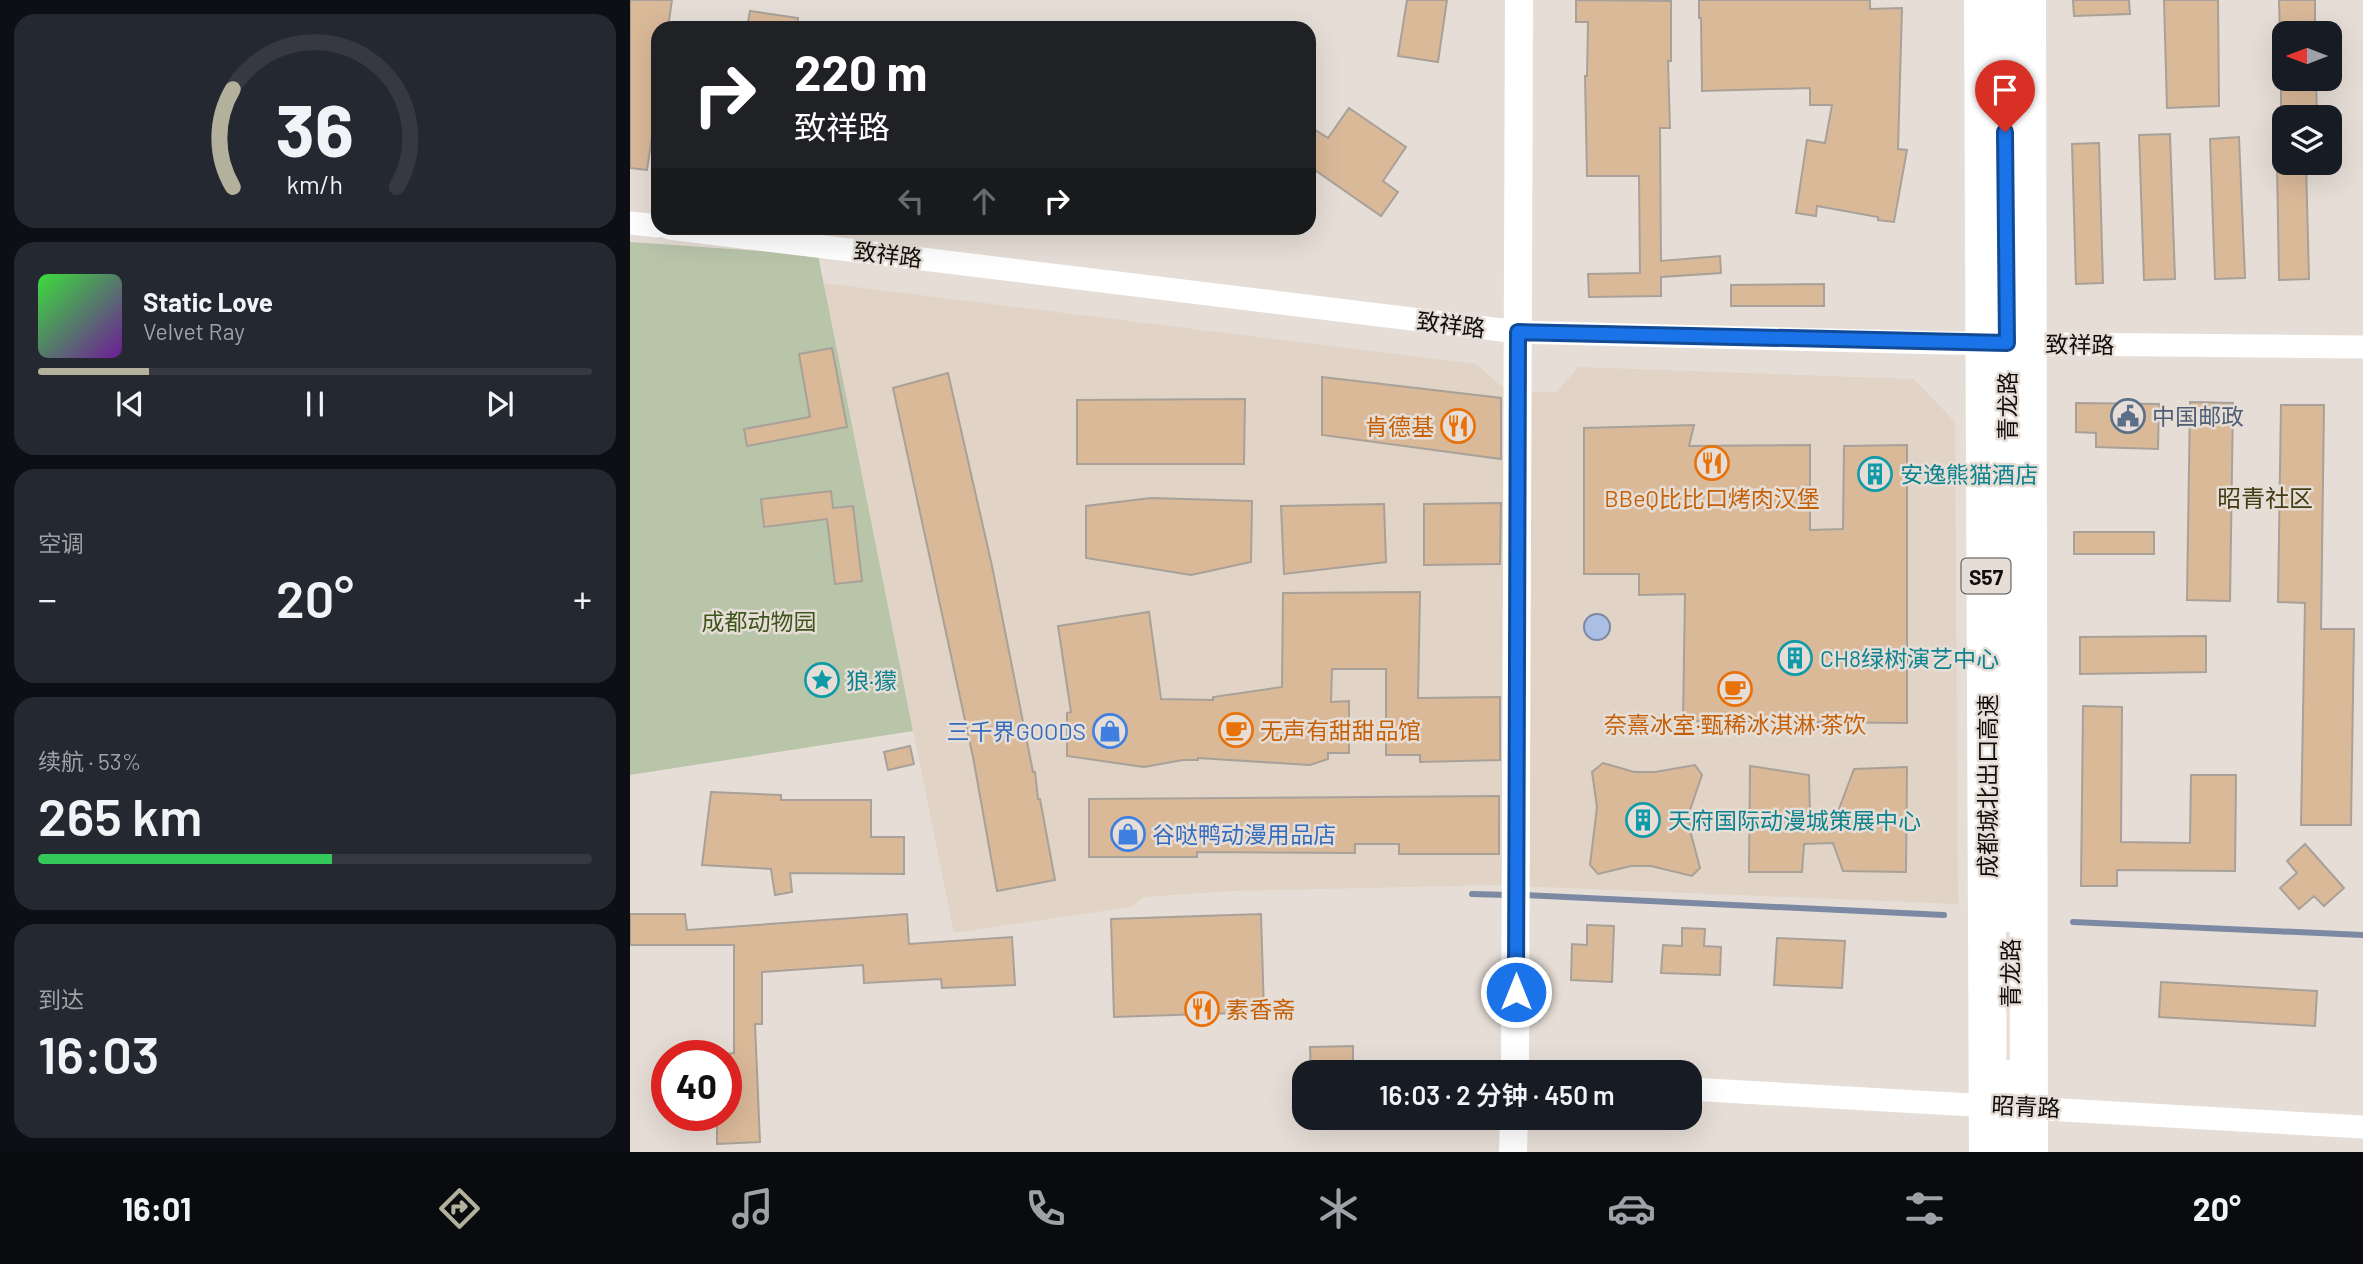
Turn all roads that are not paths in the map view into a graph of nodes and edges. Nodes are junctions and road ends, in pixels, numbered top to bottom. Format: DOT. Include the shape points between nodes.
graph roads {
  1 [pos="1519,0"];
  2 [pos="1983,0"];
  3 [pos="2004,0"];
  4 [pos="2027,0"];
  5 [pos="630,223"];
  6 [pos="651,225"];
  7 [pos="726,235"];
  8 [pos="1518,332"];
  9 [pos="2007,343"];
  10 [pos="2363,347"];
  11 [pos="1515,1060"];
  12 [pos="1702,1090"];
  13 [pos="2010,1105"];
  14 [pos="2363,1127"];
  15 [pos="1514,1130"];
  16 [pos="1513,1152"];
  17 [pos="1988,1152"];
  18 [pos="2003,1152"];
  19 [pos="2029,1152"];
  1 -- 8 [label="street"];
  2 -- 17 [label="highway, 成都城北出口高速 / S57"];
  3 -- 9 [label="street, 青龙路"];
  4 -- 19 [label="highway, 成都城北出口高速 / S57"];
  5 -- 6 [label="street"];
  7 -- 8 [label="street, 致祥路"];
  8 -- 9 [label="street, 致祥路"];
  8 -- 11 [label="street"];
  9 -- 10 [label="street, 致祥路"];
  9 -- 13 [label="street, 青龙路"];
  12 -- 13 [label="street, 昭青路"];
  13 -- 14 [label="street, 昭青路"];
  13 -- 18 [label="street, 青龙路"];
  15 -- 16 [label="street"];
}
